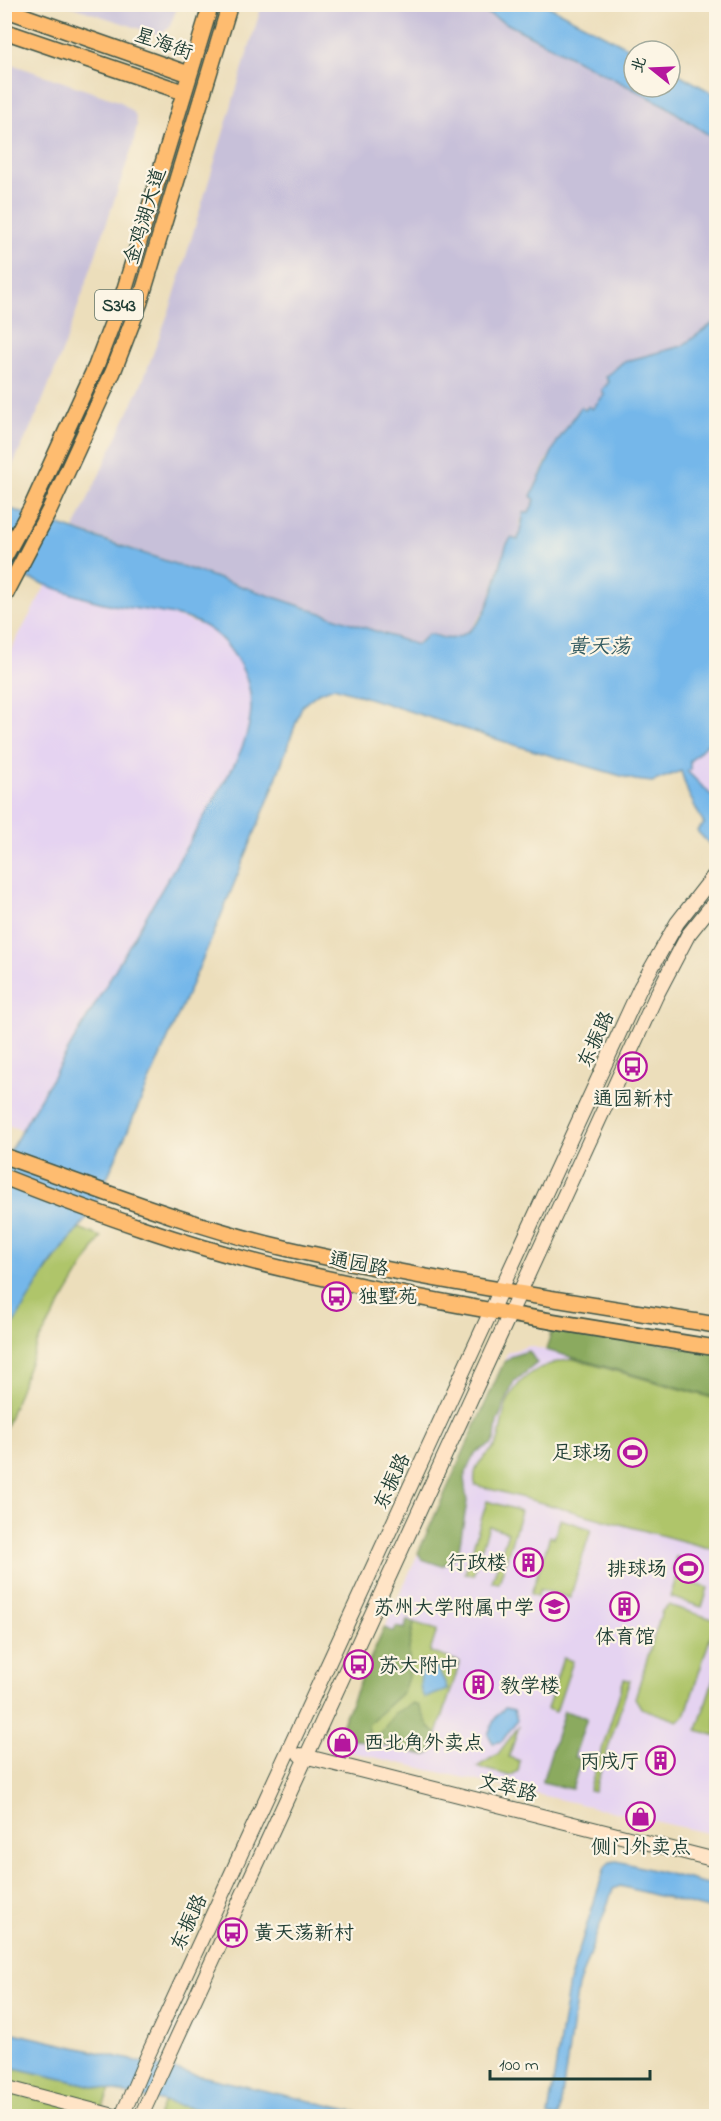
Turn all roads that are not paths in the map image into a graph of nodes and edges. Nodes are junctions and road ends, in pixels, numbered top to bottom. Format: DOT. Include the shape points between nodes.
graph roads {
  1 [pos="211,4"];
  2 [pos="230,4"];
  3 [pos="4,9"];
  4 [pos="4,31"];
  5 [pos="189,74"];
  6 [pos="208,80"];
  7 [pos="183,92"];
  8 [pos="203,98"];
  9 [pos="4,558"];
  10 [pos="6,595"];
  11 [pos="717,873"];
  12 [pos="717,900"];
  13 [pos="4,1156"];
  14 [pos="4,1177"];
  15 [pos="501,1290"];
  16 [pos="520,1294"];
  17 [pos="490,1311"];
  18 [pos="510,1315"];
  19 [pos="717,1325"];
  20 [pos="717,1348"];
  21 [pos="290,1751"];
  22 [pos="308,1758"];
  23 [pos="717,1860"];
  24 [pos="4,2087"];
  25 [pos="114,2116"];
  26 [pos="122,2116"];
  27 [pos="141,2116"];
  1 -- 5 [label="main road, 金鸡湖大道 / S343"];
  2 -- 6 [label="main road, 金鸡湖大道 / S343"];
  3 -- 5 [label="main road, 星海街"];
  4 -- 7 [label="main road, 星海街"];
  5 -- 6 [label="main road, 星海街"];
  5 -- 7 [label="main road, 金鸡湖大道 / S343"];
  6 -- 8 [label="main road, 金鸡湖大道 / S343"];
  7 -- 8 [label="main road, 星海街"];
  7 -- 9 [label="main road, 金鸡湖大道 / S343" via="123,295 96,366"];
  8 -- 10 [label="main road, 金鸡湖大道 / S343" via="136,312 113,372"];
  11 -- 15 [label="main road, 东振路" via="677,923 648,973"];
  12 -- 16 [label="main road, 东振路" via="678,952"];
  13 -- 15 [label="main road, 通园路" via="120,1197 287,1248"];
  14 -- 17 [label="main road, 通园路" via="104,1216 282,1269"];
  15 -- 16 [label="main road, 通园路"];
  15 -- 17 [label="main road, 东振路"];
  16 -- 18 [label="main road, 东振路"];
  16 -- 19 [label="main road, 通园路"];
  17 -- 18 [label="main road, 通园路"];
  17 -- 21 [label="main road, 东振路"];
  18 -- 20 [label="main road, 通园路"];
  18 -- 22 [label="main road, 东振路"];
  21 -- 22 [label="main road, 文萃路"];
  21 -- 26 [label="main road, 东振路"];
  22 -- 23 [label="main road, 文萃路"];
  22 -- 27 [label="main road, 东振路"];
  24 -- 25 [label="main road"];
}
